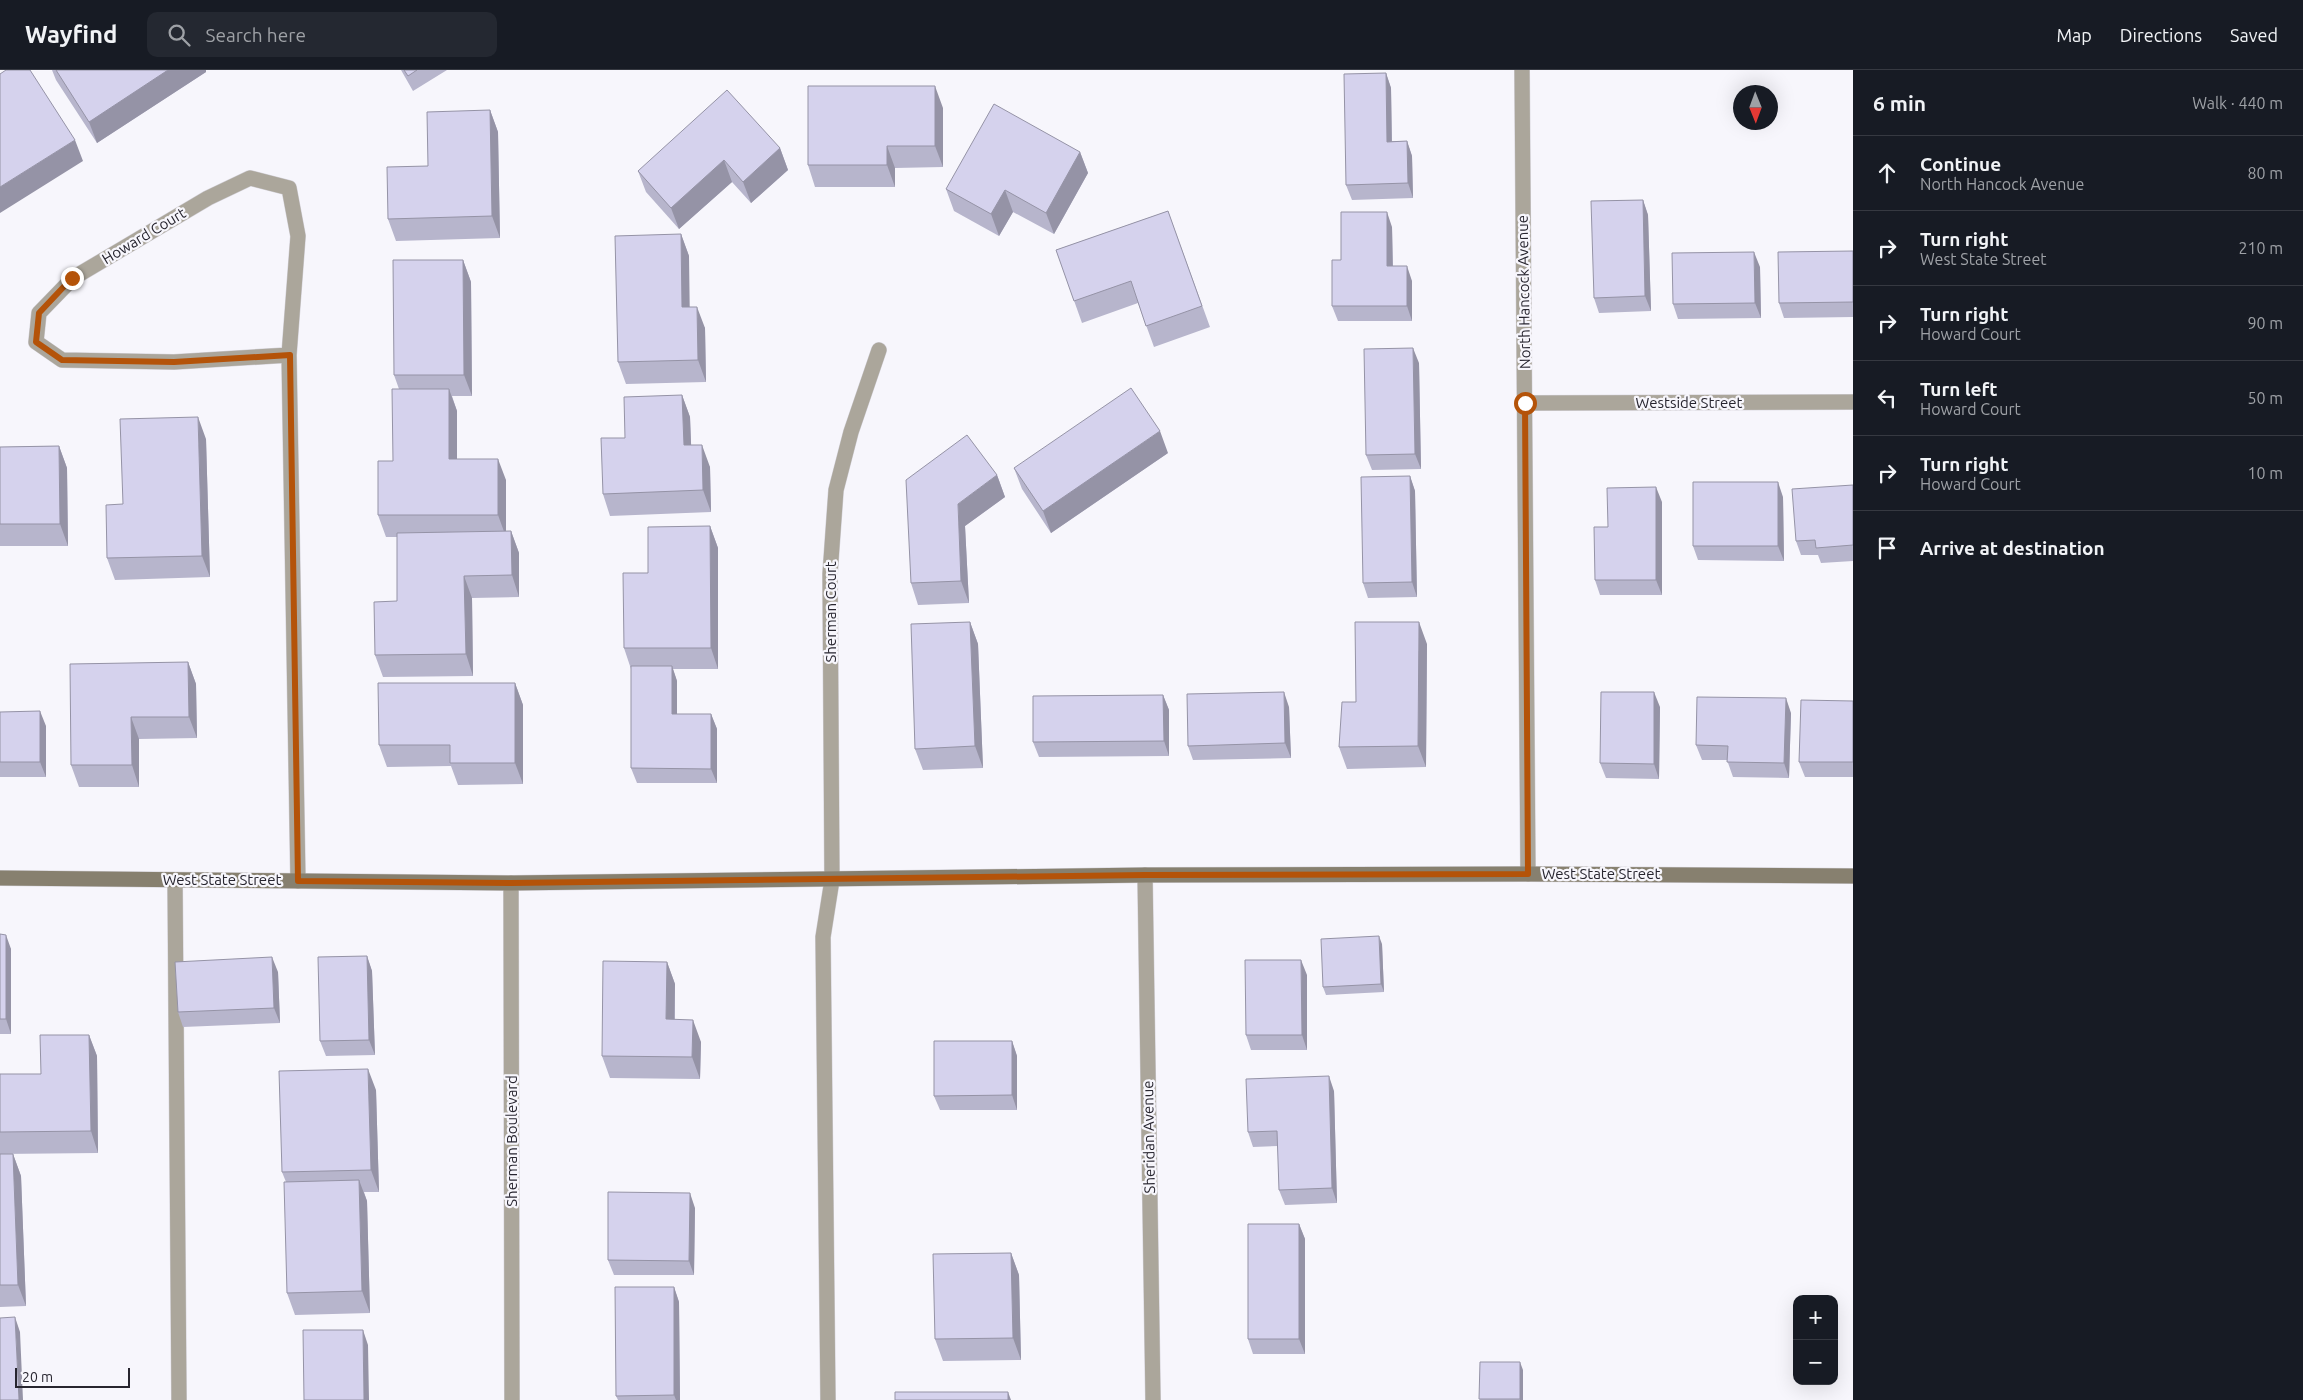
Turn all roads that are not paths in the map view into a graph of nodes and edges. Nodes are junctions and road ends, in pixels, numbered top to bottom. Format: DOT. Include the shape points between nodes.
graph roads {
  1 [pos="1522,70"];
  2 [pos="879,350"];
  3 [pos="290,355"];
  4 [pos="1853,402"];
  5 [pos="1525,403"];
  6 [pos="1528,874"];
  7 [pos="1145,875"];
  8 [pos="1853,876"];
  9 [pos="0,878"];
  10 [pos="175,880"];
  11 [pos="832,880"];
  12 [pos="298,881"];
  13 [pos="511,883"];
  14 [pos="179,1400"];
  15 [pos="512,1400"];
  16 [pos="828,1400"];
  17 [pos="1153,1400"];
  1 -- 5 [label="street, North Hancock Avenue"];
  2 -- 11 [label="street, Sherman Court" via="851,432 836,490 830,574"];
  3 -- 3 [label="street, Howard Court" via="298,236 289,188 250,178 208,198 72,278 39,313 36,342 62,360 174,362"];
  3 -- 12 [label="street, Howard Court"];
  4 -- 5 [label="street, Westside Street"];
  5 -- 6 [label="street, North Hancock Avenue"];
  6 -- 7 [label="street, West State Street"];
  6 -- 8 [label="street, West State Street"];
  7 -- 11 [label="street, West State Street"];
  7 -- 17 [label="street, Sheridan Avenue"];
  9 -- 10 [label="street, West State Street"];
  10 -- 12 [label="street, West State Street"];
  10 -- 14 [label="street"];
  11 -- 13 [label="street, West State Street"];
  11 -- 16 [label="street, Sherman Court" via="823,937"];
  12 -- 13 [label="street, West State Street"];
  13 -- 15 [label="street, Sherman Boulevard"];
}
